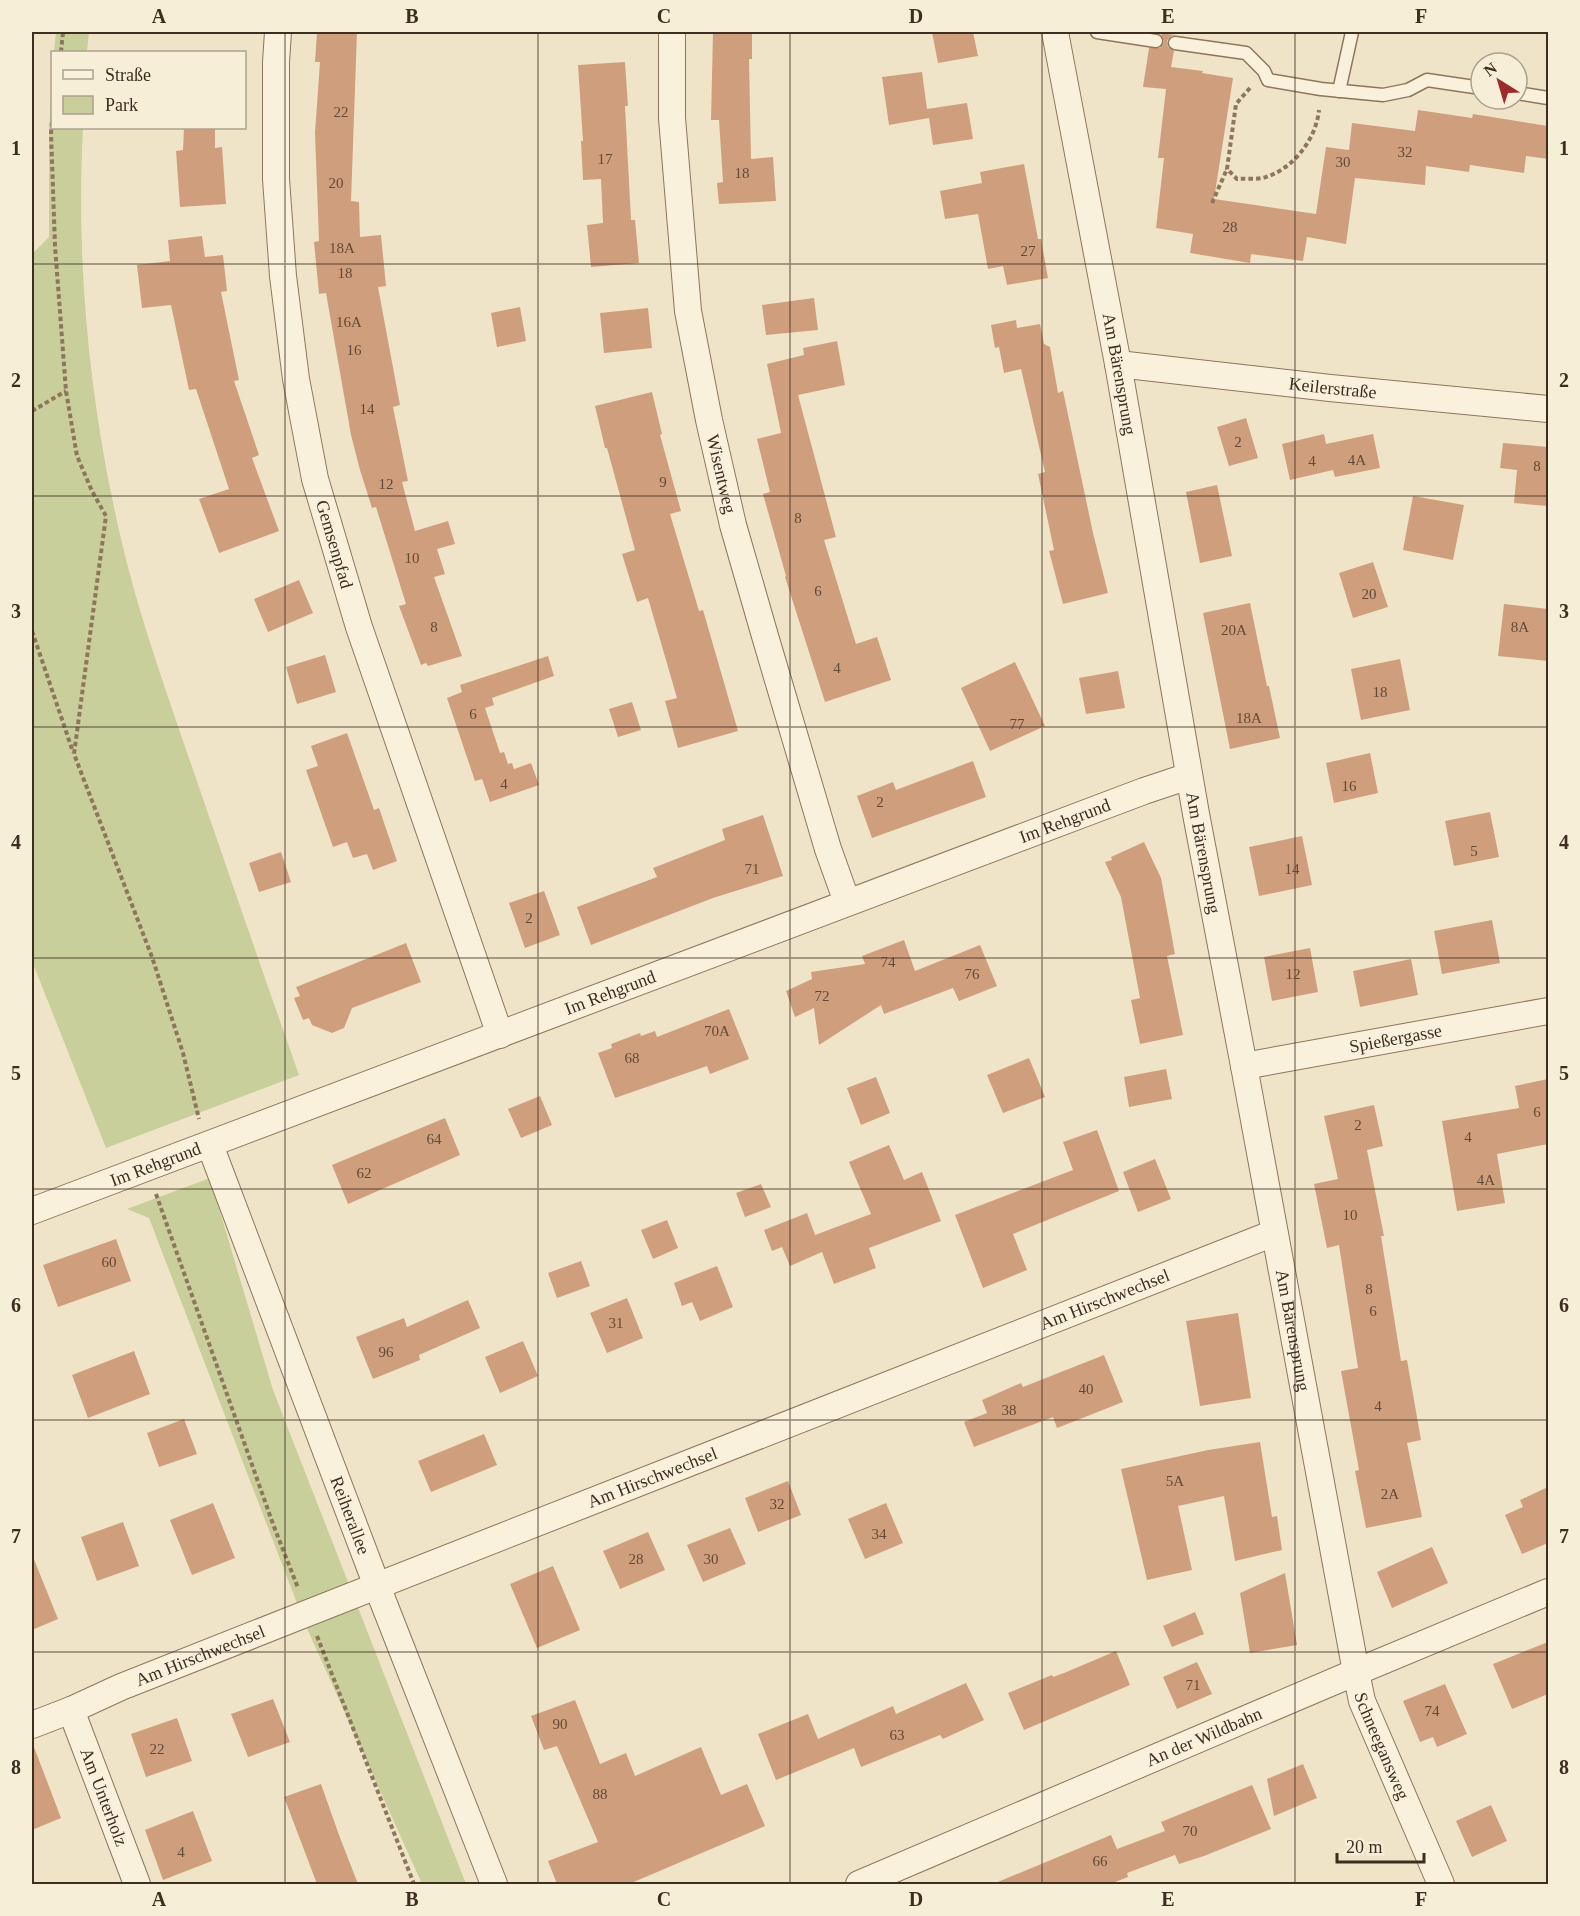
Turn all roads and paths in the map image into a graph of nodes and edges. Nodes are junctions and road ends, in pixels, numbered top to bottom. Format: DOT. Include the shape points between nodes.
graph roads {
  1 [pos="63,32"];
  2 [pos="278,32"];
  3 [pos="672,32"];
  4 [pos="1055,32"];
  5 [pos="1097,32"];
  6 [pos="1352,32"];
  7 [pos="1156,41"];
  8 [pos="1175,43"];
  9 [pos="61,51"];
  10 [pos="1264,71"];
  11 [pos="1469,86"];
  12 [pos="1321,89"];
  13 [pos="1339,91"];
  14 [pos="1529,95"];
  15 [pos="1548,98"];
  16 [pos="51,129"];
  17 [pos="1227,169"];
  18 [pos="1212,203"];
  19 [pos="1118,364"];
  20 [pos="66,391"];
  21 [pos="1548,409"];
  22 [pos="32,411"];
  23 [pos="32,631"];
  24 [pos="74,754"];
  25 [pos="1189,776"];
  26 [pos="848,902"];
  27 [pos="1548,1011"];
  28 [pos="500,1035"];
  29 [pos="1245,1066"];
  30 [pos="210,1145"];
  31 [pos="146,1168"];
  32 [pos="32,1211"];
  33 [pos="1274,1233"];
  34 [pos="377,1586"];
  35 [pos="1548,1592"];
  36 [pos="308,1613"];
  37 [pos="1356,1672"];
  38 [pos="71,1710"];
  39 [pos="32,1725"];
  40 [pos="137,1884"];
  41 [pos="414,1884"];
  42 [pos="494,1884"];
  43 [pos="859,1884"];
  44 [pos="1441,1884"];
  1 -- 9 [label="path"];
  2 -- 28 [label="street, Gemsenpfad" via="276,179 283,276 296,379 315,479 359,627"];
  3 -- 26 [label="street, Wisentweg" via="672,118 688,311 709,420 733,525 828,849"];
  4 -- 19 [label="street, Am Bärensprung"];
  5 -- 7 [label="lane"];
  6 -- 13 [label="lane"];
  8 -- 10 [label="lane" via="1246,53"];
  10 -- 12 [label="lane" via="1268,80"];
  10 -- 17 [label="path" via="1236,104"];
  11 -- 13 [label="lane" via="1427,80 1408,90 1383,95"];
  12 -- 13 [label="lane"];
  12 -- 17 [label="path" via="1317,126 1302,151 1283,169 1264,178 1238,179"];
  14 -- 15 [label="lane"];
  16 -- 20 [label="path"];
  17 -- 18 [label="path"];
  19 -- 21 [label="street, Keilerstraße"];
  19 -- 25 [label="street, Am Bärensprung"];
  20 -- 22 [label="path"];
  20 -- 24 [label="path" via="77,456 106,516"];
  23 -- 24 [label="path"];
  24 -- 30 [label="path" via="152,957"];
  25 -- 26 [label="street, Im Rehgrund"];
  25 -- 29 [label="street, Am Bärensprung"];
  26 -- 28 [label="street, Im Rehgrund"];
  27 -- 29 [label="street, Spießergasse"];
  28 -- 30 [label="street, Im Rehgrund"];
  29 -- 33 [label="street, Am Bärensprung"];
  30 -- 31 [label="street, Im Rehgrund"];
  30 -- 34 [label="street, Reiherallee"];
  31 -- 32 [label="street, Im Rehgrund"];
  31 -- 36 [label="path"];
  33 -- 34 [label="street, Am Hirschwechsel"];
  33 -- 37 [label="street, Am Bärensprung"];
  34 -- 36 [label="street, Am Hirschwechsel"];
  34 -- 42 [label="street, Reiherallee"];
  35 -- 37 [label="street, An der Wildbahn"];
  36 -- 38 [label="street, Am Hirschwechsel"];
  36 -- 41 [label="path"];
  37 -- 43 [label="street, An der Wildbahn"];
  37 -- 44 [label="street, Schneegansweg" via="1362,1701"];
  38 -- 39 [label="street, Am Hirschwechsel"];
  38 -- 40 [label="street, Am Unterholz"];
}
